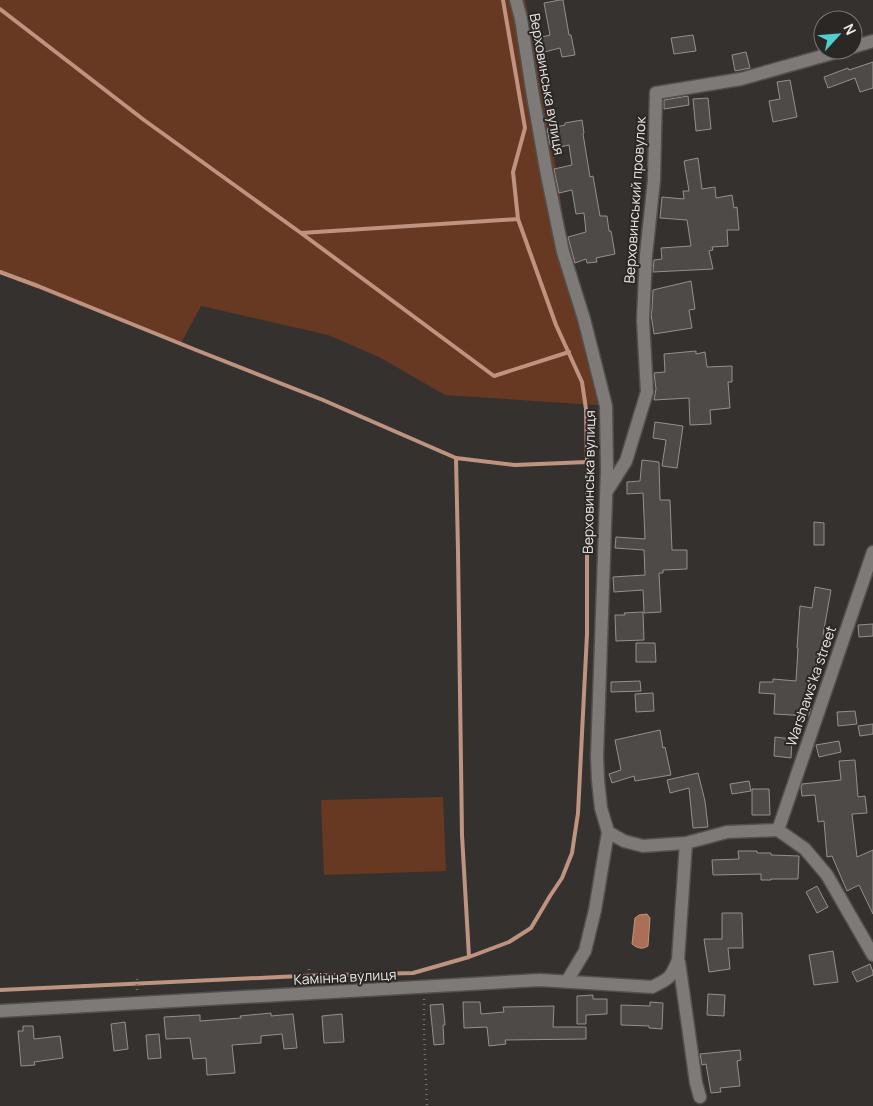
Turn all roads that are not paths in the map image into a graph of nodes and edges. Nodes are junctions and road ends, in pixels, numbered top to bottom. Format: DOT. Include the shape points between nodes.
graph roads {
  1 [pos="516,0"];
  2 [pos="813,59"];
  3 [pos="606,493"];
  4 [pos="873,552"];
  5 [pos="778,830"];
  6 [pos="608,832"];
  7 [pos="686,843"];
  8 [pos="873,955"];
  9 [pos="678,960"];
  10 [pos="567,982"];
  11 [pos="0,1011"];
  12 [pos="700,1097"];
  1 -- 3 [label="street, Верховинська вулиця" via="564,252 606,406"];
  2 -- 3 [label="street, Верховинський провулок" via="741,79 656,93 654,180 642,320 646,392 626,461"];
  3 -- 6 [label="street, Верховинська вулиця" via="598,780"];
  4 -- 5 [label="street, Warshaws'ka street"];
  5 -- 7 [label="street" via="727,832"];
  5 -- 8 [label="street" via="805,850 827,874"];
  6 -- 7 [label="street" via="643,846"];
  6 -- 10 [label="street" via="585,951"];
  7 -- 9 [label="street, Камінна вулиця"];
  9 -- 10 [label="street, Камінна вулиця" via="666,981 652,987"];
  9 -- 12 [label="street, Камінна вулиця"];
  10 -- 11 [label="street, Камінна вулиця" via="540,980"];
}
